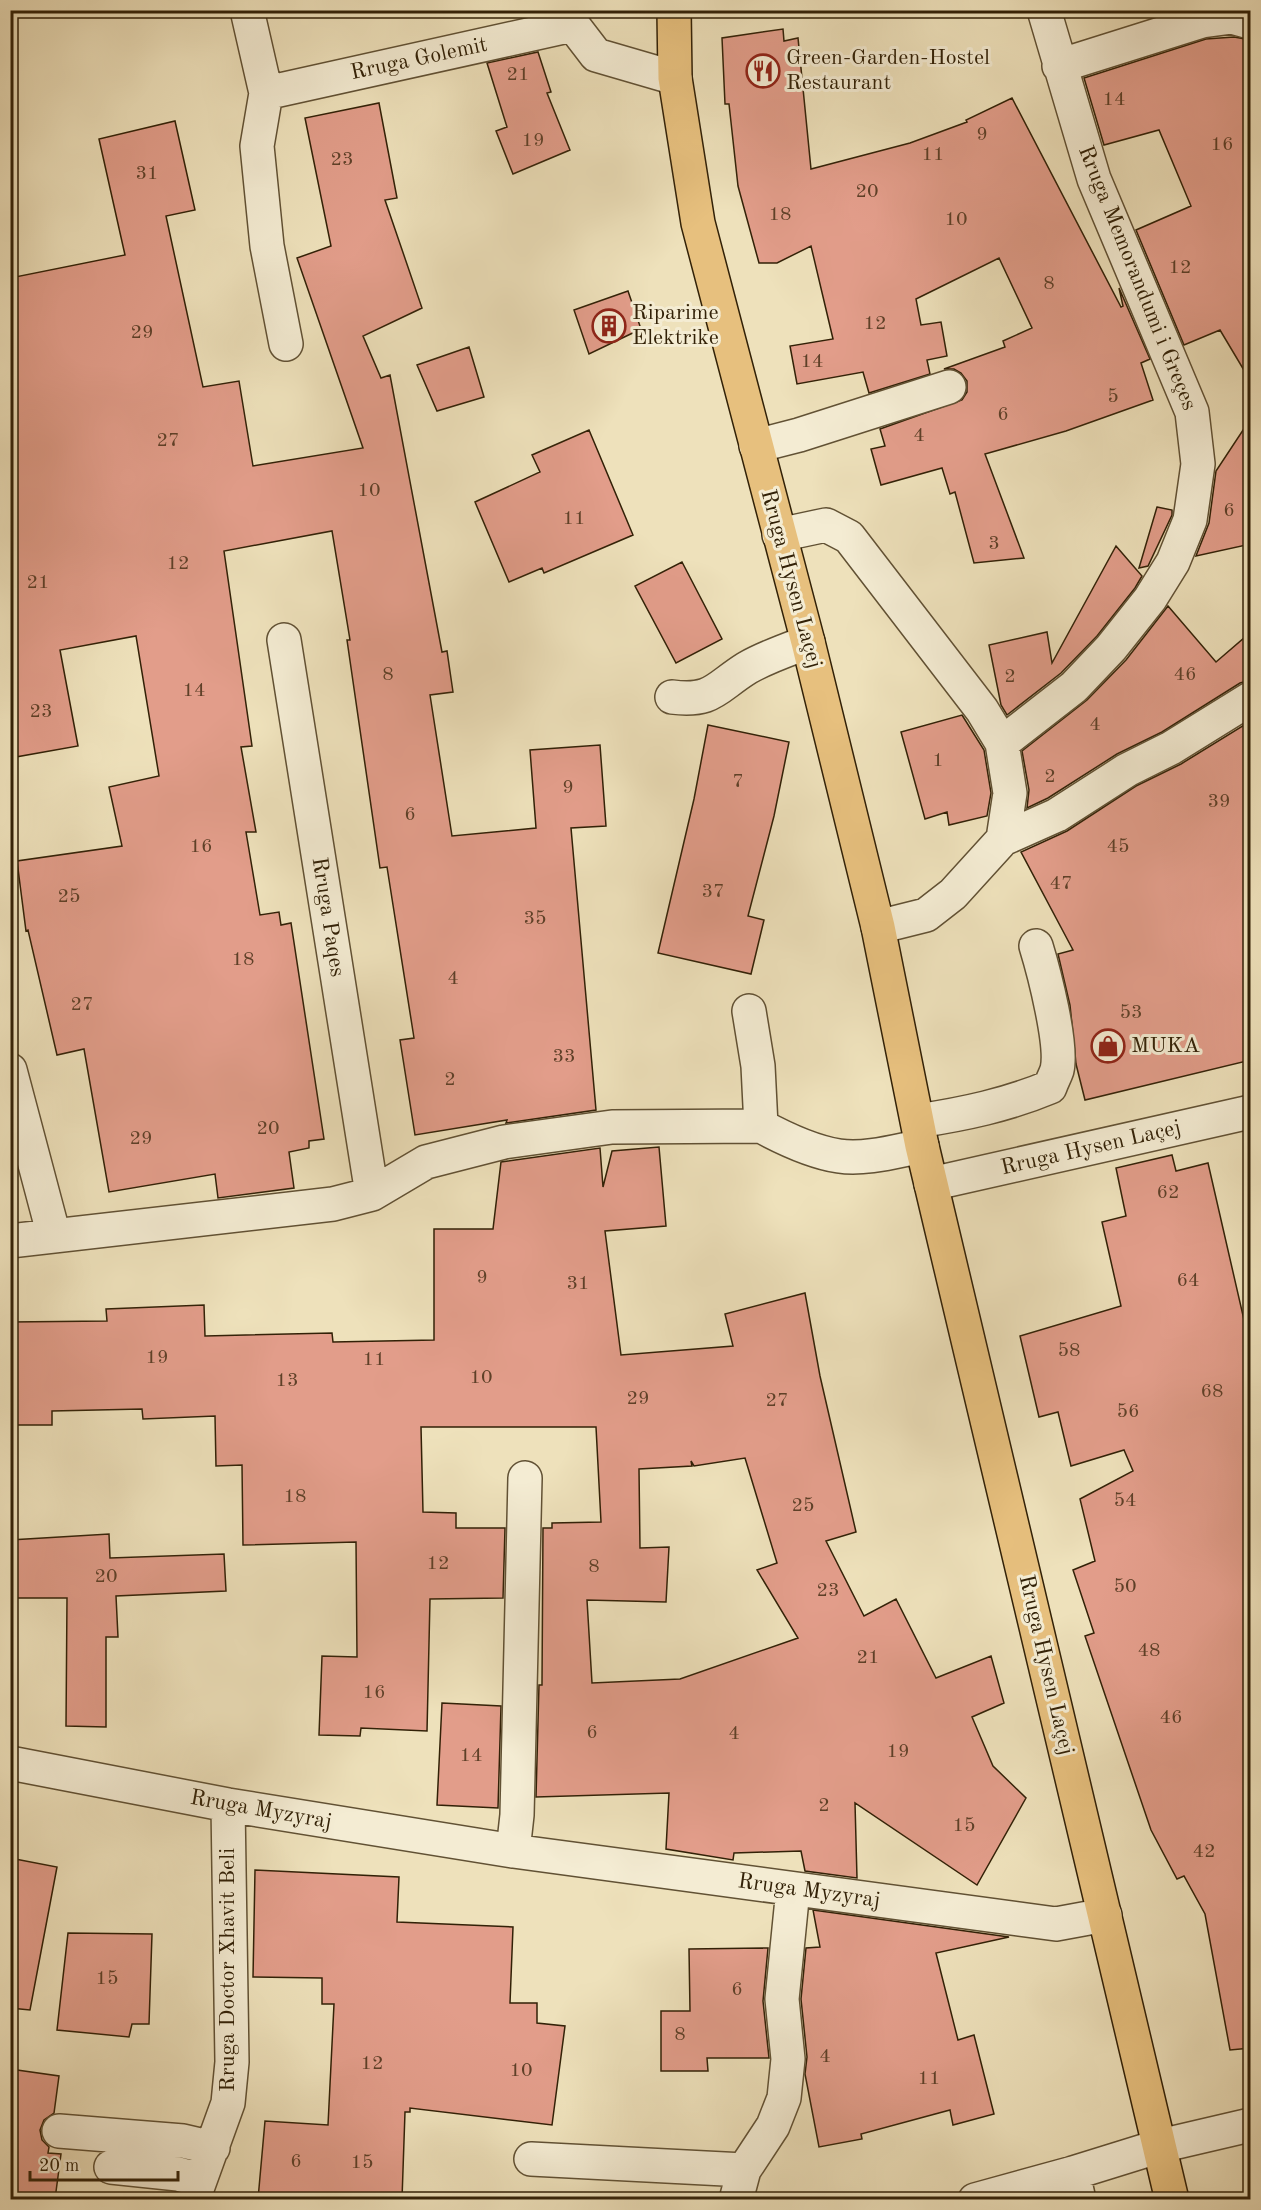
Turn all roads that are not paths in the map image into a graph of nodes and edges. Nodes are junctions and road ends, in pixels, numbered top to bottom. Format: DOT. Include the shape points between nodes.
graph roads {
  1 [pos="247,10"];
  2 [pos="674,10"];
  3 [pos="1044,10"];
  4 [pos="570,18"];
  5 [pos="1251,22"];
  6 [pos="1059,66"];
  7 [pos="675,78"];
  8 [pos="266,93"];
  9 [pos="286,344"];
  10 [pos="949,387"];
  11 [pos="756,446"];
  12 [pos="779,535"];
  13 [pos="284,640"];
  14 [pos="808,642"];
  15 [pos="672,697"];
  16 [pos="1251,699"];
  17 [pos="1002,743"];
  18 [pos="1003,838"];
  19 [pos="878,927"];
  20 [pos="1036,946"];
  21 [pos="749,1011"];
  22 [pos="10,1070"];
  23 [pos="1251,1112"];
  24 [pos="761,1126"];
  25 [pos="920,1134"];
  26 [pos="931,1184"];
  27 [pos="372,1194"];
  28 [pos="54,1236"];
  29 [pos="10,1242"];
  30 [pos="525,1478"];
  31 [pos="10,1763"];
  32 [pos="228,1805"];
  33 [pos="513,1851"];
  34 [pos="793,1889"];
  35 [pos="1105,1915"];
  36 [pos="1251,2125"];
  37 [pos="59,2131"];
  38 [pos="1160,2146"];
  39 [pos="213,2148"];
  40 [pos="531,2159"];
  41 [pos="111,2167"];
  42 [pos="740,2185"];
  43 [pos="1076,2186"];
  44 [pos="196,2190"];
  45 [pos="975,2199"];
  46 [pos="1172,2199"];
  1 -- 8 [label="street"];
  2 -- 7 [label="main road, Rruga Hysen Laçej"];
  3 -- 6 [label="street, Rruga Memorandumi i Greçes"];
  4 -- 7 [label="street, Rruga Golemit" via="596,55"];
  4 -- 8 [label="street, Rruga Golemit"];
  5 -- 6 [label="street" via="1232,17 1202,21"];
  6 -- 17 [label="street, Rruga Memorandumi i Greçes" via="1094,179 1192,412 1198,464 1190,520 1173,562 1150,599 1074,687"];
  7 -- 11 [label="main road, Rruga Hysen Laçej" via="698,223"];
  8 -- 9 [label="street" via="257,146 267,246"];
  10 -- 11 [label="street"];
  11 -- 12 [label="main road, Rruga Hysen Laçej"];
  12 -- 14 [label="main road, Rruga Hysen Laçej"];
  12 -- 17 [label="street" via="826,525 849,537 982,710"];
  13 -- 27 [label="street, Rruga Paqes"];
  14 -- 15 [label="street" via="747,669 711,694 694,700"];
  14 -- 19 [label="main road, Rruga Hysen Laçej"];
  16 -- 18 [label="street" via="1057,815"];
  17 -- 18 [label="street" via="1010,793"];
  18 -- 19 [label="street" via="954,894 926,915"];
  19 -- 25 [label="main road, Rruga Hysen Laçej"];
  20 -- 25 [label="street" via="1046,979 1056,1042 1058,1068 1050,1087 1015,1101 966,1113"];
  21 -- 24 [label="street" via="758,1066"];
  22 -- 28 [label="street"];
  23 -- 26 [label="street, Rruga Hysen Laçej"];
  24 -- 25 [label="street" via="783,1138 840,1156 881,1154"];
  24 -- 27 [label="street" via="612,1127 504,1142 426,1162"];
  25 -- 26 [label="main road, Rruga Hysen Laçej"];
  26 -- 35 [label="main road, Rruga Hysen Laçej"];
  27 -- 28 [label="street" via="333,1204"];
  28 -- 29 [label="street"];
  30 -- 33 [label="street"];
  31 -- 32 [label="street, Rruga Myzyraj"];
  32 -- 33 [label="street, Rruga Myzyraj"];
  32 -- 39 [label="street, Rruga Doctor Xhavit Beli" via="232,2062 228,2103"];
  33 -- 34 [label="street, Rruga Myzyraj"];
  34 -- 35 [label="street, Rruga Myzyraj" via="1056,1924"];
  34 -- 42 [label="street" via="782,1998 788,2059 784,2098"];
  35 -- 38 [label="main road, Rruga Hysen Laçej"];
  36 -- 38 [label="street"];
  37 -- 39 [label="street" via="183,2141"];
  38 -- 43 [label="street"];
  38 -- 46 [label="main road, Rruga Hysen Laçej"];
  39 -- 44 [label="street, Rruga Doctor Xhavit Beli"];
  40 -- 42 [label="street"];
  41 -- 44 [label="street" via="178,2174"];
  43 -- 45 [label="street"];
}
